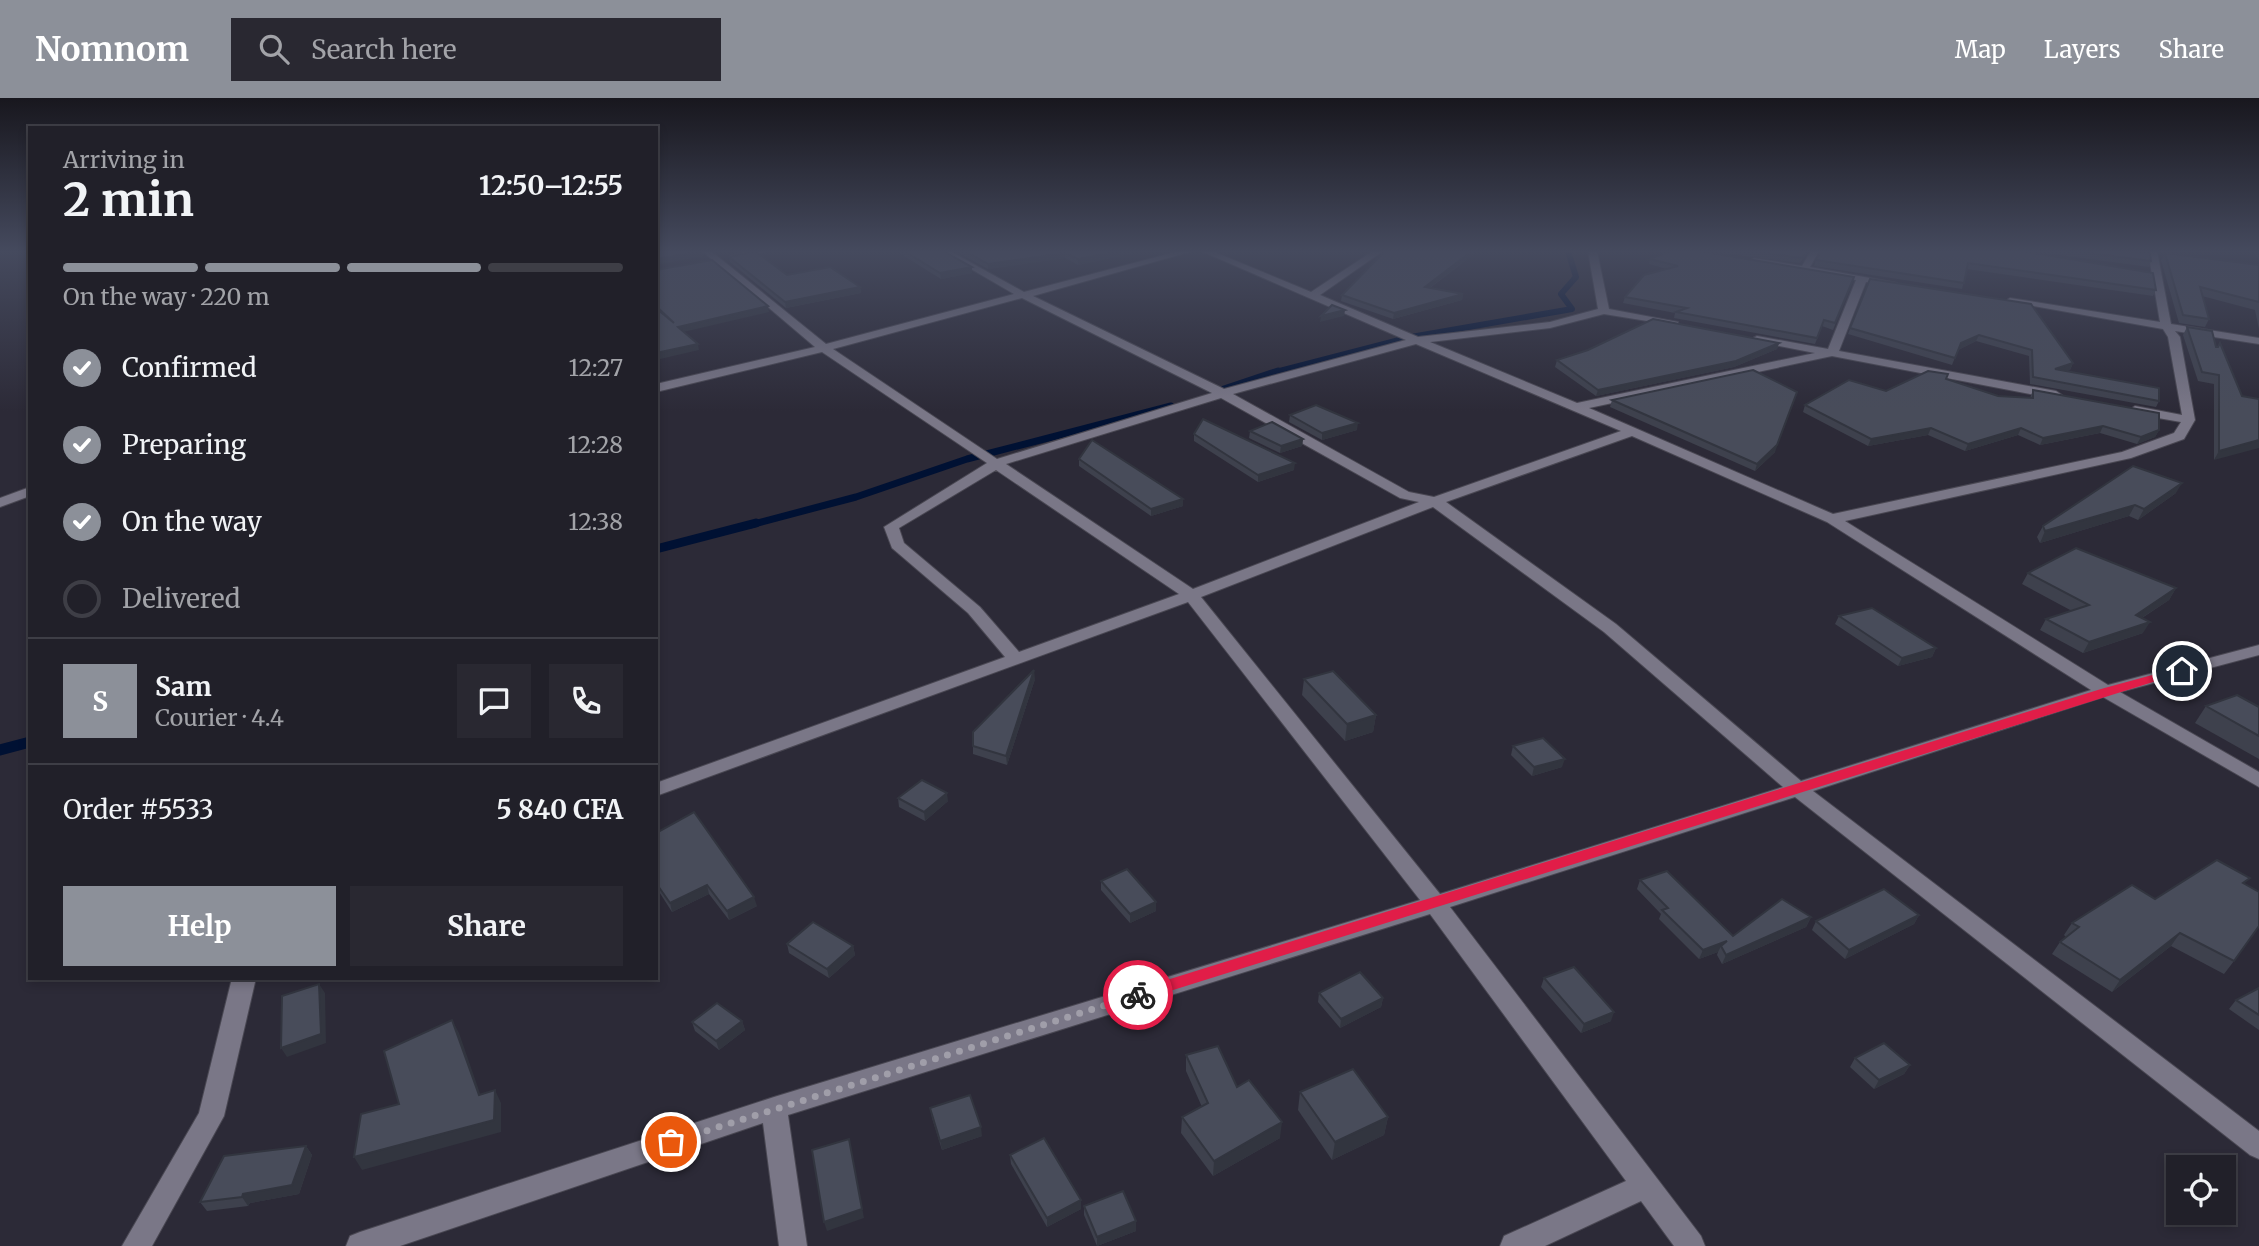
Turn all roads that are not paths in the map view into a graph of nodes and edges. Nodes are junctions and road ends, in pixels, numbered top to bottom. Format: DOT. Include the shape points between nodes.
graph roads {
  1 [pos="771,305"];
  2 [pos="982,305"];
  3 [pos="1043,305"];
  4 [pos="1332,305"];
  5 [pos="1603,305"];
  6 [pos="1852,305"];
  7 [pos="2030,305"];
  8 [pos="2162,305"];
  9 [pos="1604,311"];
  10 [pos="2166,325"];
  11 [pos="1684,326"];
  12 [pos="1738,336"];
  13 [pos="1417,340"];
  14 [pos="2259,341"];
  15 [pos="824,348"];
  16 [pos="1832,353"];
  17 [pos="658,388"];
  18 [pos="1223,393"];
  19 [pos="2065,396"];
  20 [pos="2119,406"];
  21 [pos="1574,408"];
  22 [pos="2189,420"];
  23 [pos="1633,430"];
  24 [pos="997,463"];
  25 [pos="28,492"];
  26 [pos="1436,501"];
  27 [pos="0,503"];
  28 [pos="1832,519"];
  29 [pos="1191,595"];
  30 [pos="2259,650"];
  31 [pos="1015,659"];
  32 [pos="2105,691"];
  33 [pos="2259,781"];
  34 [pos="658,789"];
  35 [pos="1798,789"];
  36 [pos="1434,904"];
  37 [pos="244,980"];
  38 [pos="774,1108"];
  39 [pos="2259,1147"];
  40 [pos="1643,1186"];
  41 [pos="135,1246"];
  42 [pos="360,1246"];
  43 [pos="793,1246"];
  44 [pos="1514,1246"];
  45 [pos="1690,1246"];
  1 -- 15 [label="street"];
  2 -- 15 [label="street"];
  3 -- 18 [label="street"];
  4 -- 13 [label="street"];
  5 -- 9 [label="street"];
  6 -- 16 [label="street"];
  7 -- 10 [label="street"];
  8 -- 10 [label="street"];
  9 -- 11 [label="street"];
  9 -- 13 [label="street" via="1550,325"];
  10 -- 14 [label="street"];
  10 -- 22 [label="street" via="2174,337"];
  12 -- 16 [label="street"];
  13 -- 18 [label="street"];
  13 -- 21 [label="street"];
  15 -- 17 [label="street"];
  15 -- 24 [label="street"];
  16 -- 19 [label="street"];
  16 -- 21 [label="street"];
  18 -- 24 [label="street"];
  18 -- 26 [label="street" via="1405,495"];
  20 -- 22 [label="street"];
  21 -- 23 [label="street"];
  22 -- 28 [label="street" via="2179,436 2126,455"];
  23 -- 26 [label="street"];
  23 -- 28 [label="street"];
  24 -- 29 [label="street"];
  24 -- 31 [label="street" via="891,527 897,545 974,610"];
  25 -- 27 [label="street"];
  26 -- 29 [label="street"];
  26 -- 35 [label="street" via="1610,628"];
  28 -- 32 [label="street"];
  29 -- 31 [label="street"];
  29 -- 36 [label="street"];
  30 -- 32 [label="street"];
  31 -- 34 [label="street"];
  32 -- 33 [label="street"];
  32 -- 35 [label="street"];
  35 -- 36 [label="street"];
  35 -- 39 [label="street"];
  36 -- 38 [label="street"];
  36 -- 40 [label="street"];
  37 -- 41 [label="street" via="211,1116"];
  38 -- 42 [label="street"];
  38 -- 43 [label="street"];
  40 -- 44 [label="street"];
  40 -- 45 [label="street"];
}
